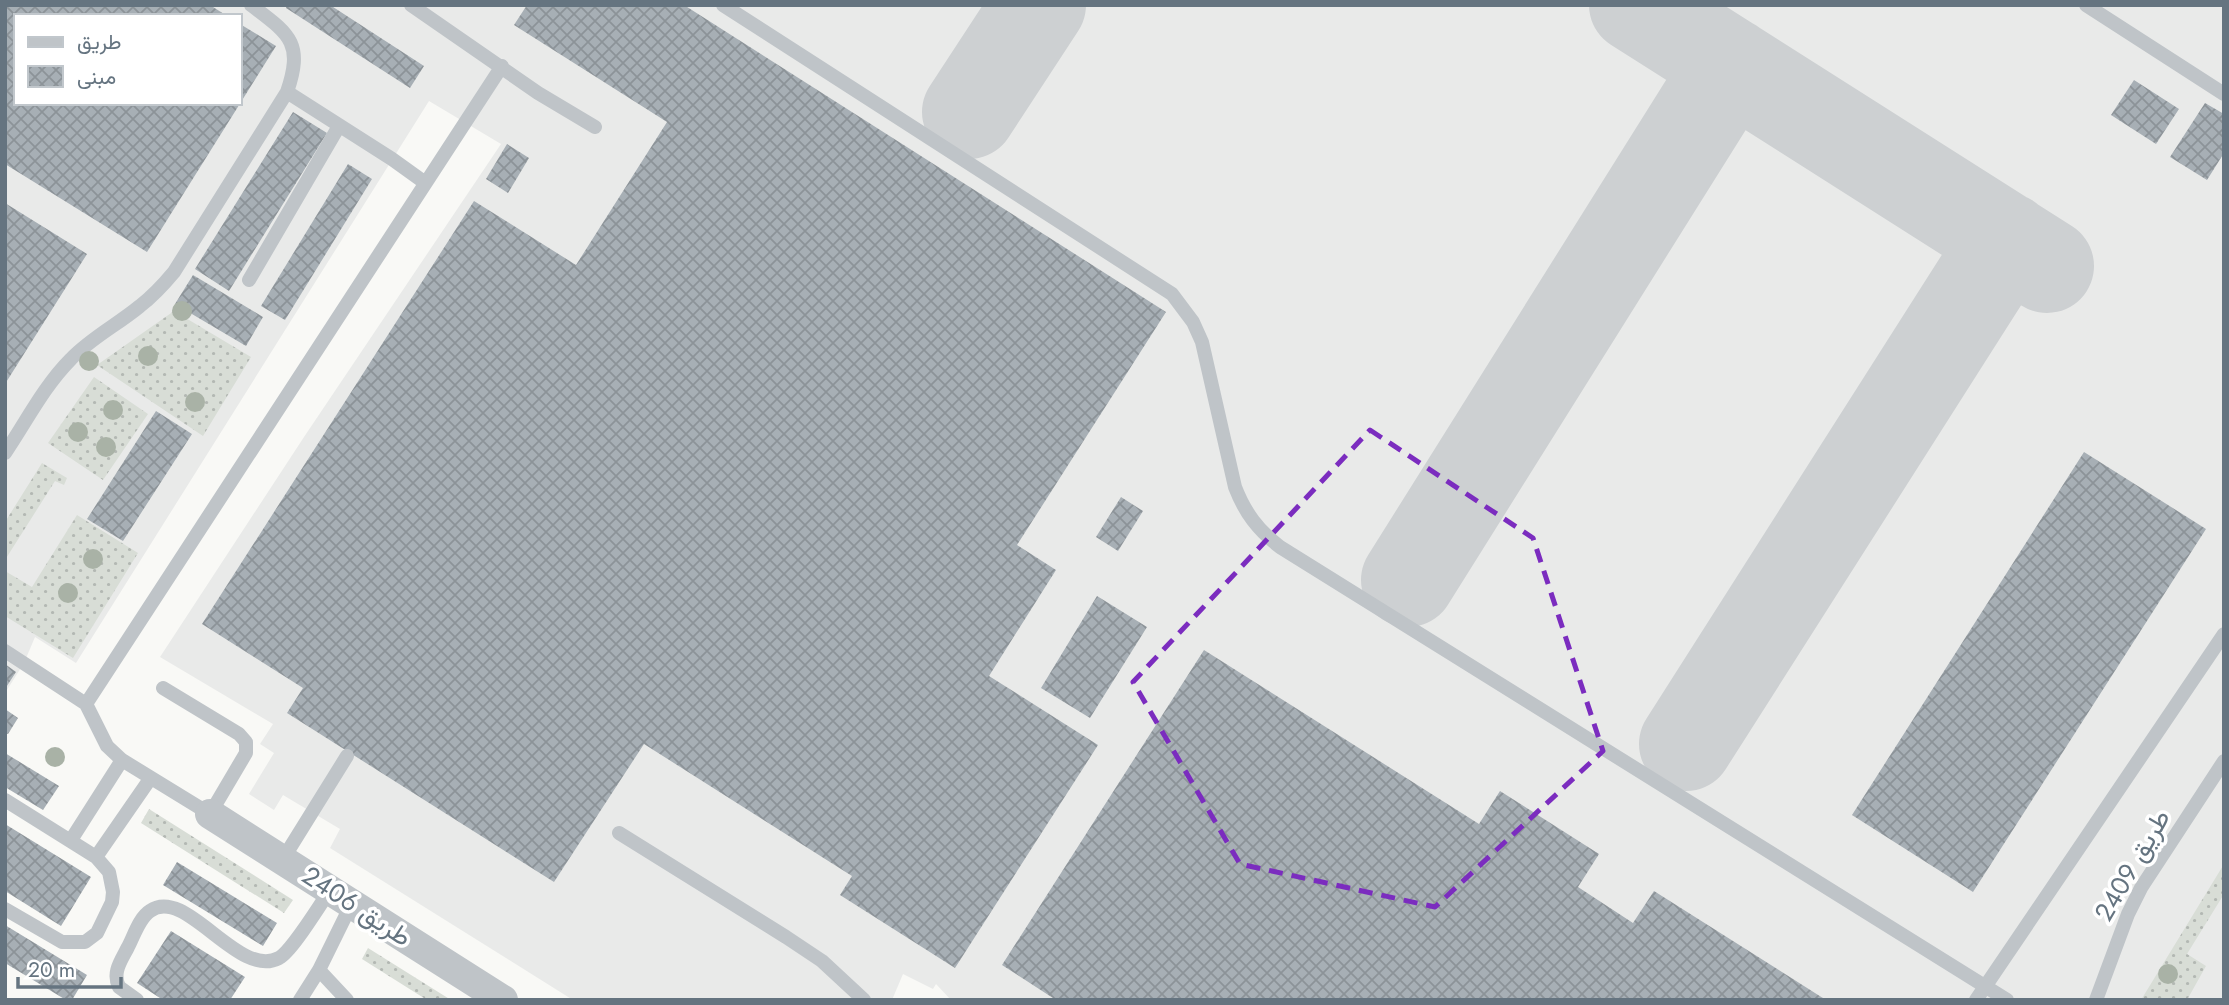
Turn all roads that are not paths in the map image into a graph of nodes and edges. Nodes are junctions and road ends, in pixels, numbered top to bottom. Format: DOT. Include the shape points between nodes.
graph roads {
  1 [pos="251,5"];
  2 [pos="411,5"];
  3 [pos="723,5"];
  4 [pos="2086,5"];
  5 [pos="502,66"];
  6 [pos="287,92"];
  7 [pos="2224,94"];
  8 [pos="339,126"];
  9 [pos="595,127"];
  10 [pos="424,182"];
  11 [pos="249,280"];
  12 [pos="5,453"];
  13 [pos="2224,634"];
  14 [pos="5,651"];
  15 [pos="163,688"];
  16 [pos="86,704"];
  17 [pos="347,756"];
  18 [pos="122,760"];
  19 [pos="2224,761"];
  20 [pos="150,779"];
  21 [pos="5,800"];
  22 [pos="210,814"];
  23 [pos="619,833"];
  24 [pos="71,840"];
  25 [pos="96,857"];
  26 [pos="283,859"];
  27 [pos="341,896"];
  28 [pos="5,909"];
  29 [pos="319,970"];
  30 [pos="1985,985"];
  31 [pos="137,1000"];
  32 [pos="300,1000"];
  33 [pos="347,1000"];
  34 [pos="503,1000"];
  35 [pos="864,1000"];
  36 [pos="1976,1000"];
  37 [pos="2007,1000"];
  38 [pos="2096,1000"];
  1 -- 6 [label="lane" via="285,32 292,46 293,72"];
  2 -- 5 [label="lane"];
  3 -- 30 [label="lane" via="1171,294 1202,342 1243,507 1280,547"];
  4 -- 7 [label="lane"];
  5 -- 9 [label="lane"];
  5 -- 10 [label="lane"];
  6 -- 8 [label="lane"];
  6 -- 12 [label="lane" via="174,272 157,292 70,360"];
  8 -- 10 [label="lane"];
  8 -- 11 [label="lane"];
  10 -- 16 [label="lane"];
  13 -- 30 [label="lane"];
  14 -- 16 [label="lane"];
  15 -- 22 [label="lane" via="246,742 246,753"];
  16 -- 18 [label="lane" via="107,747"];
  17 -- 26 [label="lane"];
  18 -- 20 [label="lane"];
  18 -- 24 [label="lane"];
  19 -- 38 [label="lane, طريق 2409" via="2132,905"];
  20 -- 22 [label="lane"];
  20 -- 25 [label="lane"];
  21 -- 24 [label="lane"];
  22 -- 26 [label="street, طريق 2406"];
  23 -- 35 [label="lane" via="822,961"];
  24 -- 25 [label="lane"];
  25 -- 28 [label="lane" via="109,872 113,892 92,939 62,942"];
  26 -- 27 [label="street, طريق 2406"];
  27 -- 29 [label="lane"];
  27 -- 31 [label="lane" via="289,949 278,958 263,961 235,949 181,911 170,907 150,911 116,972 119,987"];
  27 -- 34 [label="street, طريق 2406"];
  29 -- 32 [label="lane"];
  29 -- 33 [label="lane"];
  30 -- 36 [label="lane"];
  30 -- 37 [label="lane"];
}
